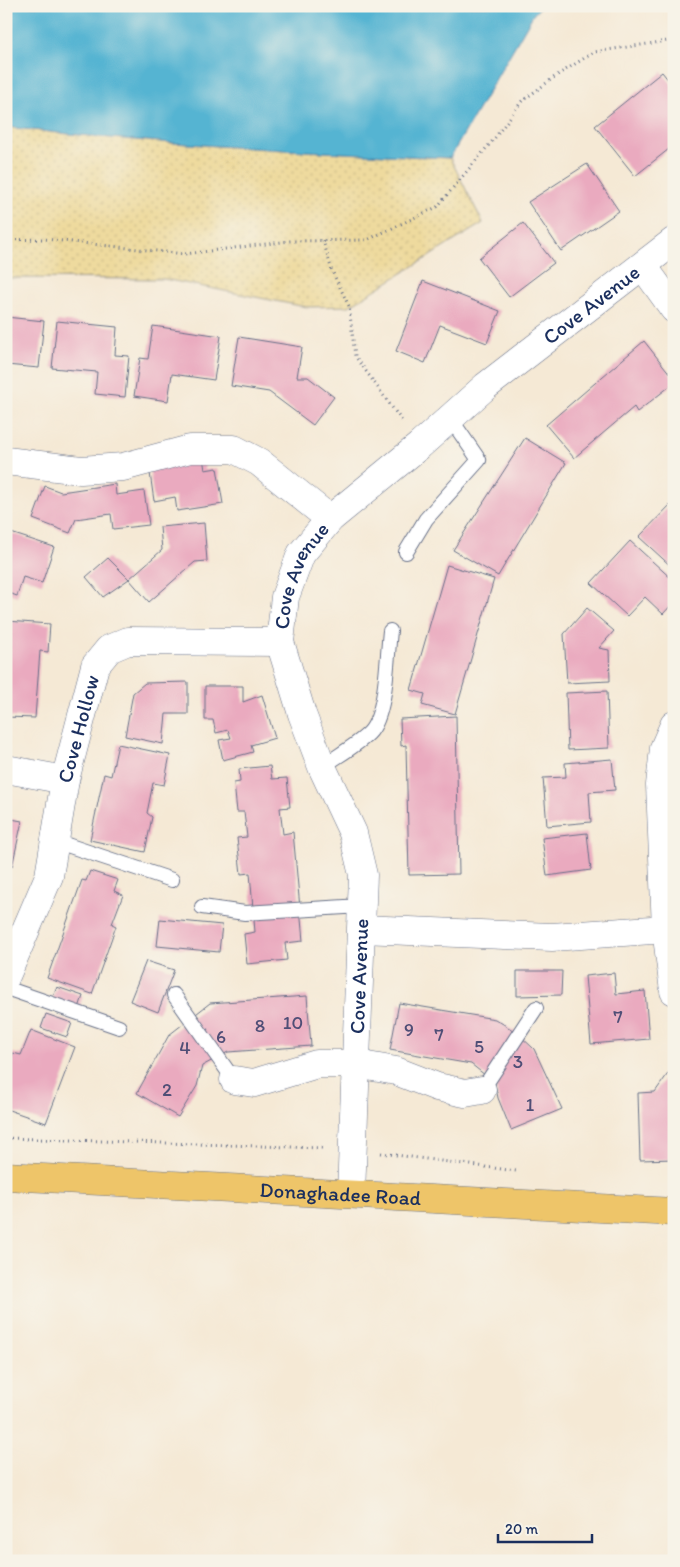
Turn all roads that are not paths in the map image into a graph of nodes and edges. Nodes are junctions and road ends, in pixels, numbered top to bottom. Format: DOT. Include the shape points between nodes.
graph roads {
  1 [pos="674,241"];
  2 [pos="643,266"];
  3 [pos="674,309"];
  4 [pos="450,418"];
  5 [pos="6,461"];
  6 [pos="330,519"];
  7 [pos="406,552"];
  8 [pos="390,631"];
  9 [pos="280,642"];
  10 [pos="674,725"];
  11 [pos="322,767"];
  12 [pos="6,769"];
  13 [pos="65,780"];
  14 [pos="55,841"];
  15 [pos="172,880"];
  16 [pos="202,907"];
  17 [pos="362,918"];
  18 [pos="666,929"];
  19 [pos="6,976"];
  20 [pos="6,988"];
  21 [pos="674,991"];
  22 [pos="174,995"];
  23 [pos="536,1008"];
  24 [pos="120,1027"];
  25 [pos="356,1064"];
  26 [pos="234,1080"];
  27 [pos="482,1090"];
  28 [pos="6,1176"];
  29 [pos="351,1194"];
  30 [pos="674,1212"];
  1 -- 2 [label="street, Cove Avenue"];
  2 -- 3 [label="street"];
  2 -- 4 [label="street, Cove Avenue" via="486,386"];
  4 -- 6 [label="street, Cove Avenue"];
  4 -- 7 [label="lane" via="479,460 426,519"];
  5 -- 6 [label="street" via="81,470 123,467 190,449 234,449 260,462"];
  6 -- 9 [label="street, Cove Avenue" via="301,554 286,597"];
  8 -- 11 [label="lane" via="381,706 375,723 370,732"];
  9 -- 11 [label="street, Cove Avenue"];
  9 -- 13 [label="street, Cove Hollow" via="128,641 108,649 95,666"];
  10 -- 18 [label="street" via="664,748 660,785"];
  11 -- 17 [label="street, Cove Avenue" via="353,833 363,875"];
  12 -- 13 [label="street"];
  13 -- 14 [label="street, Cove Hollow"];
  14 -- 15 [label="lane"];
  14 -- 19 [label="street, Cove Hollow" via="49,876"];
  16 -- 17 [label="lane" via="245,913"];
  17 -- 18 [label="street" via="552,938"];
  17 -- 25 [label="street, Cove Avenue"];
  18 -- 21 [label="street"];
  20 -- 24 [label="lane"];
  22 -- 26 [label="lane"];
  23 -- 27 [label="lane"];
  25 -- 26 [label="street, Cove Avenue" via="317,1064 254,1083"];
  25 -- 27 [label="street, Cove Avenue" via="396,1071 465,1093"];
  25 -- 29 [label="street, Cove Avenue"];
  28 -- 29 [label="main road, Donaghadee Road"];
  29 -- 30 [label="main road, Donaghadee Road"];
}
